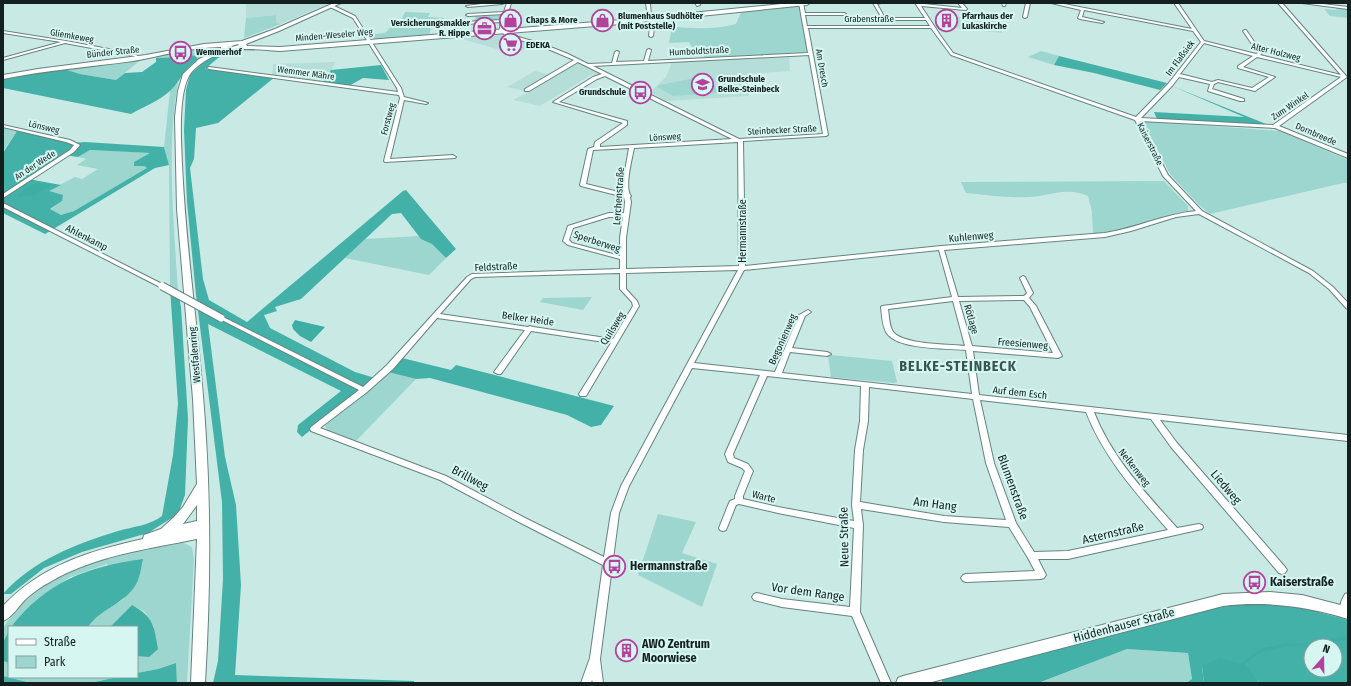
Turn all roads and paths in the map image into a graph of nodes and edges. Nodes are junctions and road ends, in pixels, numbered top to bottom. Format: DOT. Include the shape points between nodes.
graph roads {
  1 [pos="338,3"];
  2 [pos="502,3"];
  3 [pos="509,3"];
  4 [pos="648,3"];
  5 [pos="803,3"];
  6 [pos="879,3"];
  7 [pos="960,3"];
  8 [pos="1028,3"];
  9 [pos="1053,3"];
  10 [pos="1125,3"];
  11 [pos="1176,3"];
  12 [pos="1280,3"];
  13 [pos="1304,3"];
  14 [pos="918,4"];
  15 [pos="1131,4"];
  16 [pos="330,6"];
  17 [pos="468,6"];
  18 [pos="1348,8"];
  19 [pos="1083,9"];
  20 [pos="504,13"];
  21 [pos="804,14"];
  22 [pos="844,14"];
  23 [pos="468,15"];
  24 [pos="1025,17"];
  25 [pos="652,18"];
  26 [pos="927,19"];
  27 [pos="503,21"];
  28 [pos="1147,21"];
  29 [pos="1102,22"];
  30 [pos="464,23"];
  31 [pos="806,27"];
  32 [pos="932,27"];
  33 [pos="1146,28"];
  34 [pos="1193,30"];
  35 [pos="502,31"];
  36 [pos="1245,31"];
  37 [pos="3,32"];
  38 [pos="513,34"];
  39 [pos="651,36"];
  40 [pos="66,42"];
  41 [pos="370,42"];
  42 [pos="1202,42"];
  43 [pos="242,45"];
  44 [pos="225,47"];
  45 [pos="650,50"];
  46 [pos="618,52"];
  47 [pos="811,54"];
  48 [pos="1259,56"];
  49 [pos="138,58"];
  50 [pos="3,59"];
  51 [pos="578,60"];
  52 [pos="646,62"];
  53 [pos="614,64"];
  54 [pos="587,65"];
  55 [pos="209,68"];
  56 [pos="606,74"];
  57 [pos="1178,75"];
  58 [pos="3,77"];
  59 [pos="1345,77"];
  60 [pos="1212,84"];
  61 [pos="528,90"];
  62 [pos="401,96"];
  63 [pos="1242,100"];
  64 [pos="426,104"];
  65 [pos="1137,119"];
  66 [pos="3,126"];
  67 [pos="1277,126"];
  68 [pos="826,135"];
  69 [pos="740,141"];
  70 [pos="632,146"];
  71 [pos="76,148"];
  72 [pos="594,149"];
  73 [pos="1348,156"];
  74 [pos="453,157"];
  75 [pos="3,196"];
  76 [pos="628,196"];
  77 [pos="3,205"];
  78 [pos="1200,212"];
  79 [pos="627,215"];
  80 [pos="941,248"];
  81 [pos="622,258"];
  82 [pos="742,268"];
  83 [pos="624,272"];
  84 [pos="1023,278"];
  85 [pos="955,298"];
  86 [pos="1026,298"];
  87 [pos="1348,307"];
  88 [pos="808,312"];
  89 [pos="437,316"];
  90 [pos="530,328"];
  91 [pos="616,341"];
  92 [pos="969,348"];
  93 [pos="788,350"];
  94 [pos="827,354"];
  95 [pos="689,365"];
  96 [pos="498,372"];
  97 [pos="764,374"];
  98 [pos="777,375"];
  99 [pos="865,386"];
  100 [pos="364,390"];
  101 [pos="583,394"];
  102 [pos="976,397"];
  103 [pos="1089,410"];
  104 [pos="1154,417"];
  105 [pos="314,429"];
  106 [pos="1348,438"];
  107 [pos="202,483"];
  108 [pos="739,501"];
  109 [pos="856,505"];
  110 [pos="1012,524"];
  111 [pos="859,525"];
  112 [pos="1199,527"];
  113 [pos="204,528"];
  114 [pos="724,528"];
  115 [pos="1174,531"];
  116 [pos="164,533"];
  117 [pos="119,550"];
  118 [pos="1032,556"];
  119 [pos="608,563"];
  120 [pos="1282,570"];
  121 [pos="966,578"];
  122 [pos="757,597"];
  123 [pos="1348,597"];
  124 [pos="855,612"];
  125 [pos="1346,613"];
  126 [pos="3,615"];
  127 [pos="595,658"];
  128 [pos="198,683"];
  129 [pos="586,683"];
  130 [pos="598,683"];
  131 [pos="886,683"];
  132 [pos="903,683"];
  1 -- 16 [label="main road"];
  2 -- 17 [label="street"];
  3 -- 20 [label="street"];
  4 -- 25 [label="street"];
  5 -- 21 [label="street, Am Dresch"];
  5 -- 25 [label="main road, Minden-Weseler Weg"];
  6 -- 26 [label="street" via="875,3 884,19"];
  7 -- 14 [label="street" via="965,9"];
  8 -- 24 [label="street"];
  9 -- 19 [label="street"];
  10 -- 15 [label="street"];
  11 -- 34 [label="street, Im Flaßsiek"];
  12 -- 59 [label="street"];
  13 -- 18 [label="street"];
  14 -- 26 [label="street, Kaiserstraße"];
  16 -- 41 [label="street, Forstweg" via="354,17"];
  16 -- 43 [label="main road"];
  19 -- 28 [label="street"];
  19 -- 29 [label="street" via="1080,18"];
  20 -- 23 [label="street"];
  20 -- 27 [label="street"];
  21 -- 22 [label="street"];
  21 -- 31 [label="street, Am Dresch"];
  25 -- 38 [label="main road, Minden-Weseler Weg"];
  25 -- 39 [label="street"];
  26 -- 32 [label="street, Kaiserstraße"];
  27 -- 30 [label="street"];
  27 -- 35 [label="street"];
  28 -- 33 [label="street"];
  28 -- 34 [label="street"];
  31 -- 32 [label="street, Grabenstraße"];
  31 -- 47 [label="street, Am Dresch"];
  32 -- 65 [label="street, Kaiserstraße" via="952,54"];
  34 -- 42 [label="street, Im Flaßsiek"];
  35 -- 38 [label="main road, Minden-Weseler Weg"];
  35 -- 41 [label="main road, Minden-Weseler Weg"];
  36 -- 48 [label="street"];
  37 -- 40 [label="street, Gliemkeweg"];
  38 -- 51 [label="street"];
  40 -- 49 [label="street, Gliemkeweg" via="135,55"];
  40 -- 50 [label="street"];
  41 -- 43 [label="main road, Minden-Weseler Weg" via="280,49"];
  41 -- 62 [label="street, Forstweg" via="400,88"];
  42 -- 48 [label="street, Alter Holzweg"];
  42 -- 57 [label="street, Im Flaßsiek"];
  43 -- 44 [label="main road, Bünder Straße"];
  44 -- 49 [label="main road, Bünder Straße" via="192,47"];
  44 -- 107 [label="main road, Westfalenring" via="187,73 181,101 177,146 198,395"];
  45 -- 52 [label="street"];
  46 -- 53 [label="street"];
  47 -- 52 [label="street, Humboldtstraße"];
  47 -- 68 [label="street, Am Dresch"];
  48 -- 59 [label="street, Alter Holzweg"];
  48 -- 60 [label="street" via="1240,67 1273,77 1253,90 1218,81"];
  49 -- 58 [label="main road, Bünder Straße"];
  51 -- 54 [label="street"];
  51 -- 61 [label="street"];
  52 -- 53 [label="street, Humboldtstraße"];
  53 -- 54 [label="street, Humboldtstraße"];
  54 -- 56 [label="street"];
  55 -- 62 [label="street, Wemmer Mähre"];
  56 -- 69 [label="street"];
  56 -- 72 [label="street" via="555,102 625,122 597,143"];
  57 -- 60 [label="street"];
  57 -- 65 [label="street, Im Flaßsiek"];
  59 -- 67 [label="street, Zum Winkel"];
  60 -- 63 [label="street" via="1210,90"];
  62 -- 64 [label="street, Wemmer Mähre"];
  62 -- 74 [label="street, Forstweg" via="387,161"];
  65 -- 67 [label="street, Zum Winkel" via="1269,128"];
  65 -- 78 [label="street, Kaiserstraße" via="1166,176"];
  66 -- 71 [label="street, Lönsweg" via="68,141 77,145"];
  67 -- 73 [label="street, Dornbreede"];
  68 -- 69 [label="street, Steinbecker Straße"];
  69 -- 70 [label="street, Lönsweg"];
  69 -- 82 [label="street, Hermannstraße"];
  70 -- 72 [label="street, Lönsweg"];
  70 -- 76 [label="street, Lerchenstraße" via="625,188"];
  71 -- 75 [label="street, An der Wede"];
  72 -- 76 [label="street" via="583,185"];
  76 -- 79 [label="street, Lerchenstraße"];
  77 -- 100 [label="street, Ahlenkamp, bridge"];
  78 -- 80 [label="street, Kuhlenweg" via="1167,218 1120,233"];
  78 -- 87 [label="street, Kaiserstraße" via="1311,272 1331,288"];
  79 -- 81 [label="street, Lerchenstraße"];
  79 -- 81 [label="street, Sperberweg" via="609,216 570,227 566,241"];
  80 -- 82 [label="street, Kuhlenweg"];
  80 -- 85 [label="street, Rötlage"];
  81 -- 83 [label="street, Lerchenstraße"];
  82 -- 83 [label="street, Feldstraße"];
  82 -- 95 [label="street, Hermannstraße"];
  83 -- 89 [label="street, Feldstraße" via="474,275"];
  83 -- 91 [label="street, Quilsweg" via="623,289 636,306"];
  84 -- 86 [label="street" via="1030,293"];
  85 -- 86 [label="street"];
  85 -- 92 [label="street, Rötlage"];
  85 -- 92 [label="street" via="884,307 889,333 893,338 908,343"];
  86 -- 92 [label="street, Freesienweg" via="1034,306 1058,356"];
  88 -- 93 [label="street, Begonienweg" via="802,315"];
  89 -- 90 [label="street, Belker Heide"];
  89 -- 100 [label="street, Feldstraße" via="390,367"];
  90 -- 91 [label="street, Belker Heide"];
  90 -- 96 [label="street"];
  91 -- 101 [label="street, Quilsweg"];
  92 -- 102 [label="street, Rötlage"];
  93 -- 94 [label="street"];
  93 -- 98 [label="street, Begonienweg"];
  95 -- 97 [label="street, Auf dem Esch"];
  95 -- 119 [label="street, Hermannstraße" via="625,486 615,513"];
  97 -- 98 [label="street, Auf dem Esch"];
  97 -- 108 [label="street, Warte" via="729,454 731,460 745,466 749,471"];
  98 -- 99 [label="street, Auf dem Esch"];
  99 -- 102 [label="street, Auf dem Esch"];
  99 -- 109 [label="street, Neue Straße"];
  100 -- 105 [label="street, Feldstraße"];
  102 -- 103 [label="street, Auf dem Esch"];
  102 -- 110 [label="street, Blumenstraße" via="990,463"];
  103 -- 104 [label="street, Auf dem Esch"];
  103 -- 115 [label="street, Nelkenweg" via="1102,442 1122,470"];
  104 -- 106 [label="street, Auf dem Esch"];
  104 -- 120 [label="street, Liedweg" via="1174,445"];
  105 -- 119 [label="street, Brillweg" via="443,478"];
  107 -- 113 [label="main road, Westfalenring"];
  107 -- 116 [label="main road" via="179,522"];
  108 -- 111 [label="street, Warte"];
  108 -- 114 [label="street" via="732,503"];
  109 -- 110 [label="street, Am Hang" via="944,519"];
  109 -- 111 [label="street, Neue Straße"];
  110 -- 118 [label="street, Blumenstraße"];
  111 -- 124 [label="street, Neue Straße"];
  112 -- 115 [label="street, Asternstraße"];
  113 -- 116 [label="main road"];
  113 -- 117 [label="main road"];
  113 -- 128 [label="main road, Westfalenring"];
  115 -- 118 [label="street, Asternstraße" via="1068,555"];
  116 -- 117 [label="main road"];
  117 -- 126 [label="main road" via="76,562 45,576 21,594"];
  118 -- 121 [label="street, Blumenstraße" via="1041,575"];
  119 -- 127 [label="street, Hermannstraße"];
  122 -- 124 [label="street, Vor dem Range" via="790,605"];
  123 -- 125 [label="street"];
  124 -- 131 [label="street, Neue Straße"];
  125 -- 132 [label="main road, Hiddenhauser Straße" via="1317,605 1272,598 1222,600"];
  127 -- 129 [label="street, Hermannstraße"];
  127 -- 130 [label="street, Hermannstraße"];
}
